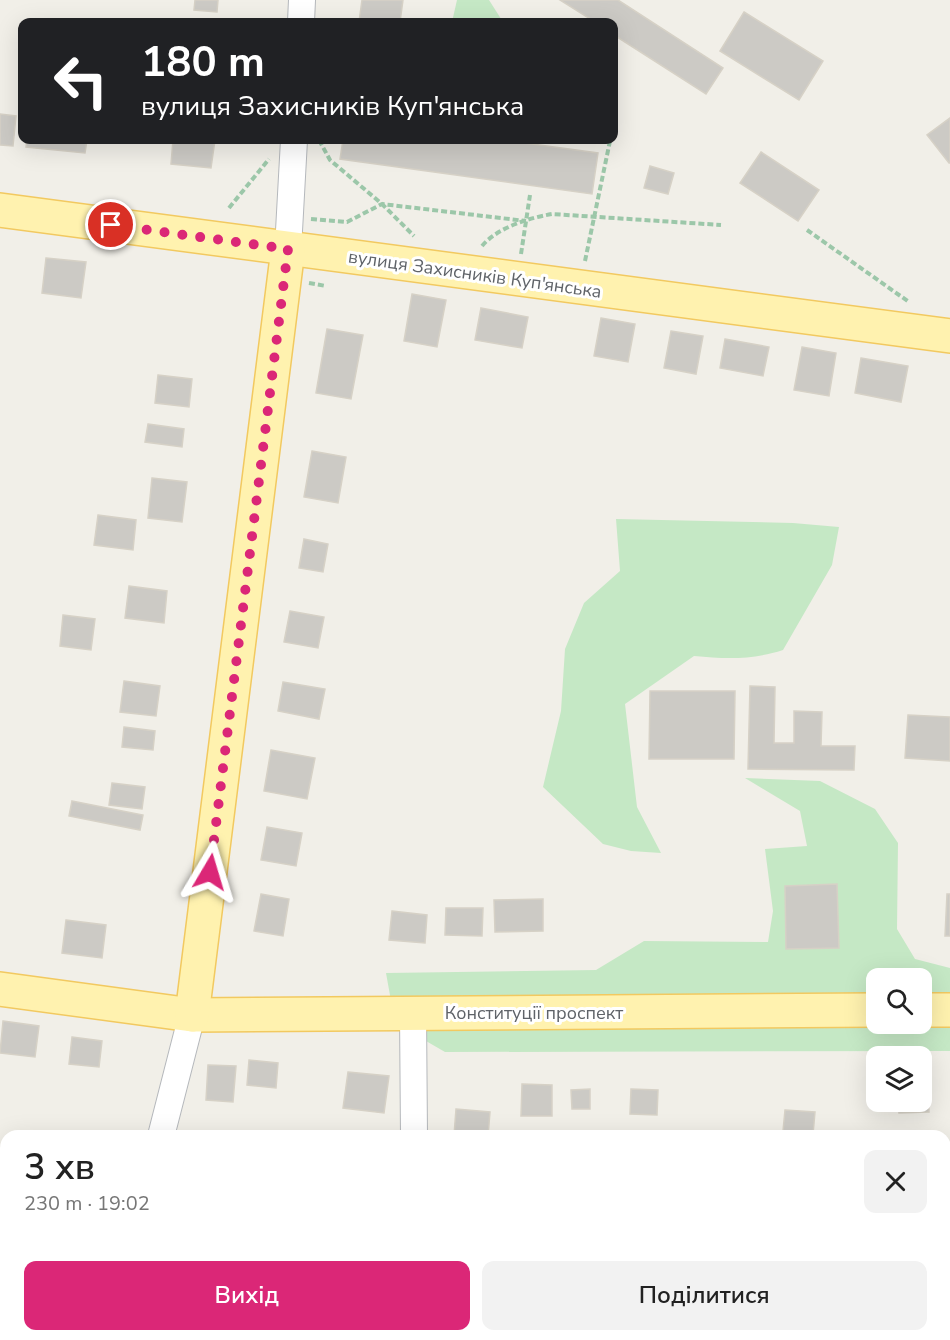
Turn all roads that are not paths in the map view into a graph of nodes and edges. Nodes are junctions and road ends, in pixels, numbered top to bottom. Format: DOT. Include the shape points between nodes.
graph roads {
  1 [pos="302,0"];
  2 [pos="301,18"];
  3 [pos="294,144"];
  4 [pos="0,210"];
  5 [pos="288,233"];
  6 [pos="950,336"];
  7 [pos="0,989"];
  8 [pos="866,1010"];
  9 [pos="932,1010"];
  10 [pos="950,1010"];
  11 [pos="413,1013"];
  12 [pos="192,1015"];
  13 [pos="163,1130"];
  14 [pos="414,1130"];
  1 -- 2 [label="street"];
  3 -- 5 [label="street"];
  4 -- 5 [label="main road, вулиця Захисників Куп'янська"];
  5 -- 6 [label="main road, вулиця Захисників Куп'янська"];
  5 -- 12 [label="main road"];
  7 -- 12 [label="main road, Конституції проспект"];
  8 -- 11 [label="main road, Конституції проспект"];
  9 -- 10 [label="main road"];
  11 -- 12 [label="main road, Конституції проспект"];
  11 -- 14 [label="street"];
  12 -- 13 [label="street"];
}
